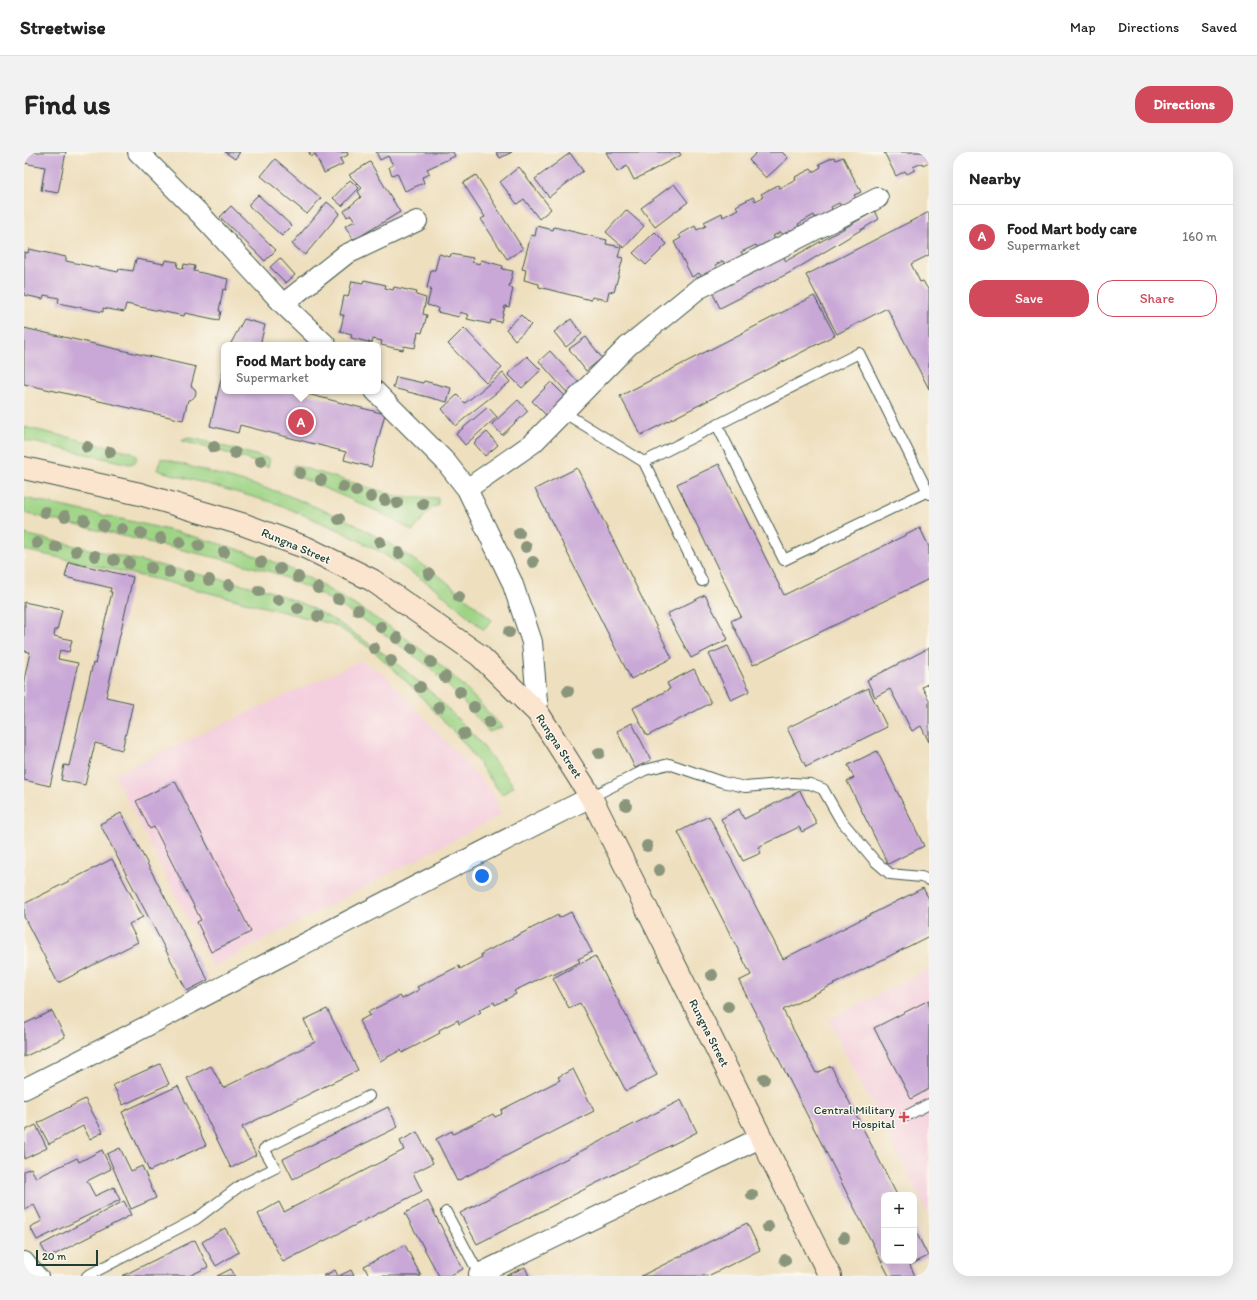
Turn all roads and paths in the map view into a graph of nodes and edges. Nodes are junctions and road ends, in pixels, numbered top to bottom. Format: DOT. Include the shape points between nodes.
graph roads {
  1 [pos="138,152"];
  2 [pos="878,198"];
  3 [pos="417,221"];
  4 [pos="283,304"];
  5 [pos="323,342"];
  6 [pos="378,394"];
  7 [pos="563,412"];
  8 [pos="717,425"];
  9 [pos="644,462"];
  10 [pos="24,468"];
  11 [pos="467,489"];
  12 [pos="928,492"];
  13 [pos="702,581"];
  14 [pos="538,713"];
  15 [pos="592,797"];
  16 [pos="929,880"];
  17 [pos="24,1088"];
  18 [pos="369,1096"];
  19 [pos="929,1104"];
  20 [pos="906,1116"];
  21 [pos="760,1138"];
  22 [pos="446,1212"];
  23 [pos="24,1255"];
  24 [pos="24,1262"];
  25 [pos="480,1275"];
  26 [pos="27,1276"];
  27 [pos="42,1276"];
  28 [pos="87,1276"];
  29 [pos="830,1276"];
  1 -- 4 [label="street" via="201,215"];
  2 -- 7 [label="street" via="698,289 628,346"];
  3 -- 4 [label="street" via="345,254"];
  4 -- 5 [label="street"];
  6 -- 11 [label="street" via="446,462"];
  7 -- 9 [label="lane"];
  7 -- 11 [label="street" via="533,443"];
  8 -- 9 [label="lane"];
  8 -- 12 [label="lane" via="784,560"];
  8 -- 12 [label="lane" via="859,353"];
  9 -- 13 [label="lane"];
  10 -- 14 [label="main road, Rungna Street" via="140,494 245,525 306,548 372,580 479,655"];
  11 -- 14 [label="street" via="512,582 532,642"];
  14 -- 15 [label="main road, Rungna Street"];
  15 -- 16 [label="lane" via="646,770 669,764 745,787 810,784 823,789 840,819 875,861 890,874"];
  15 -- 17 [label="street"];
  15 -- 21 [label="main road, Rungna Street"];
  18 -- 28 [label="lane" via="264,1149 275,1168 240,1185 196,1219"];
  19 -- 20 [label="lane"];
  21 -- 25 [label="street"];
  21 -- 29 [label="main road, Rungna Street"];
  22 -- 25 [label="lane"];
  23 -- 27 [label="lane"];
  24 -- 26 [label="street"];
}
